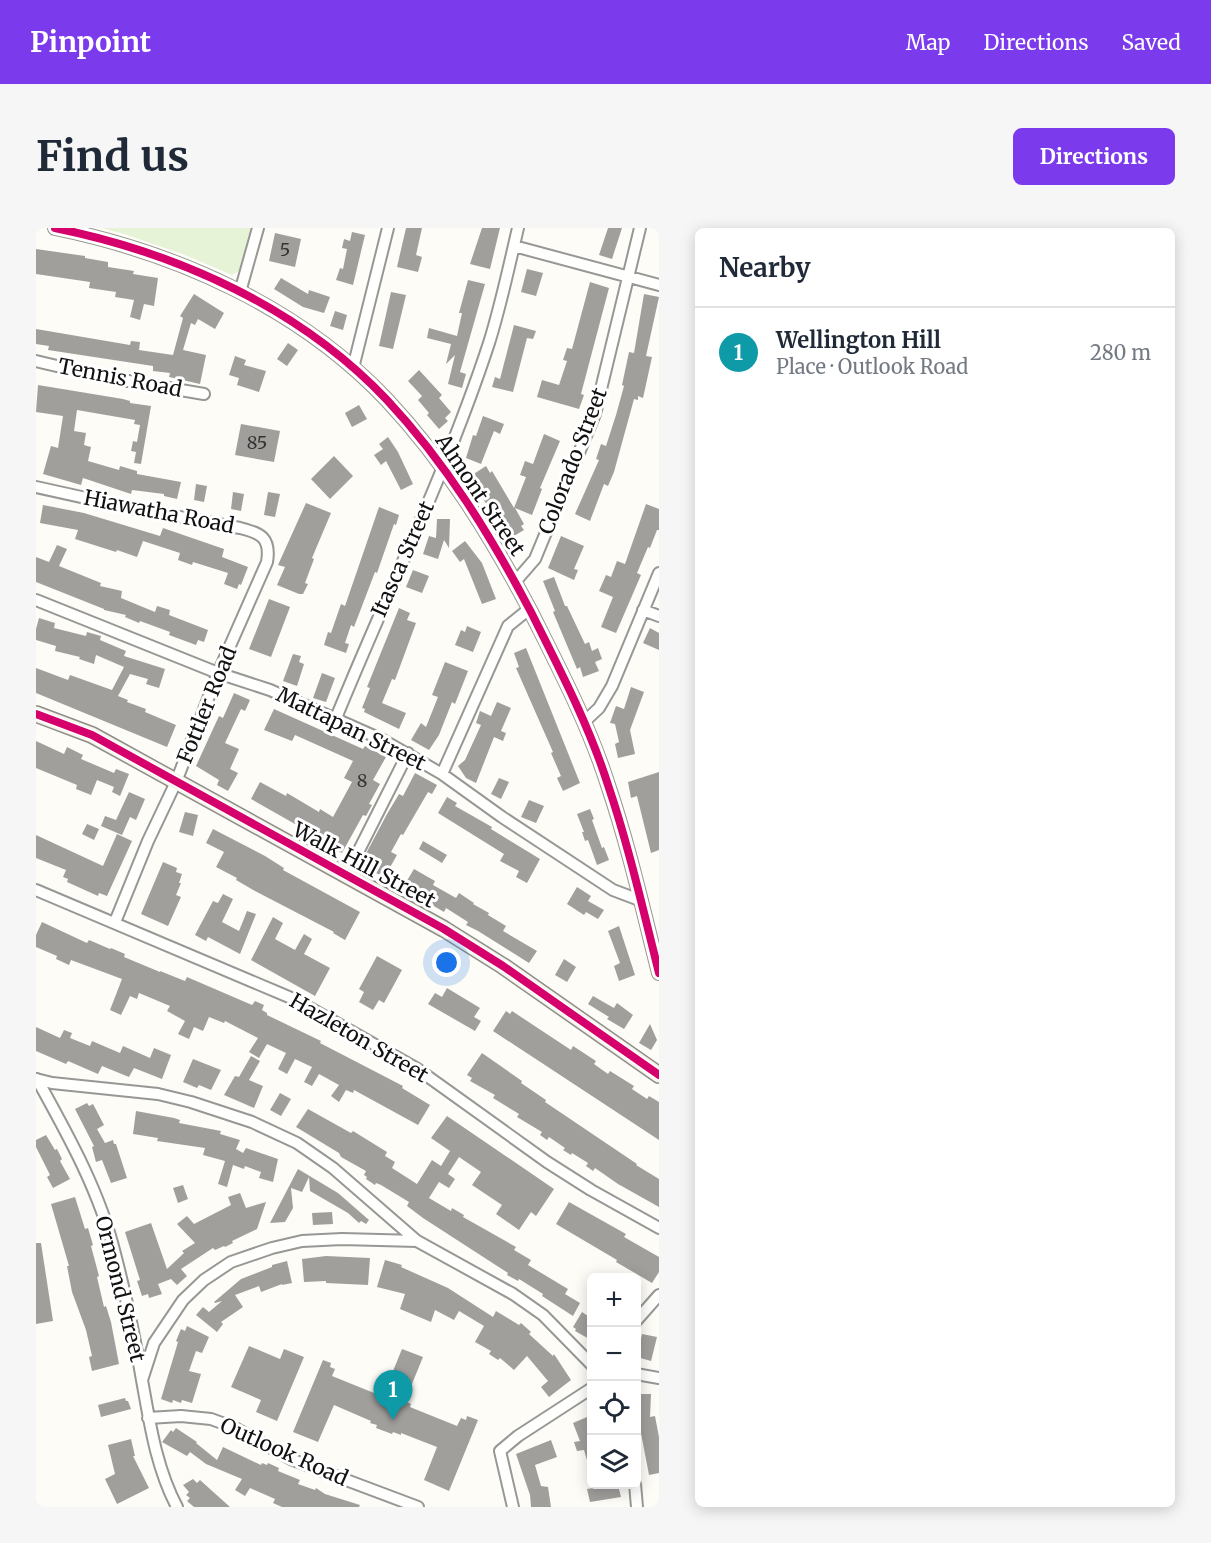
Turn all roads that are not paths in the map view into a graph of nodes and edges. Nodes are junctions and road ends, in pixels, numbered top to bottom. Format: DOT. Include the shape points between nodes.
graph roads {
  1 [pos="56,228"];
  2 [pos="258,228"];
  3 [pos="388,228"];
  4 [pos="518,228"];
  5 [pos="640,228"];
  6 [pos="514,246"];
  7 [pos="628,277"];
  8 [pos="659,285"];
  9 [pos="240,292"];
  10 [pos="36,361"];
  11 [pos="353,368"];
  12 [pos="204,394"];
  13 [pos="443,468"];
  14 [pos="36,487"];
  15 [pos="268,553"];
  16 [pos="659,573"];
  17 [pos="516,582"];
  18 [pos="36,600"];
  19 [pos="529,609"];
  20 [pos="644,610"];
  21 [pos="659,616"];
  22 [pos="218,673"];
  23 [pos="36,714"];
  24 [pos="336,718"];
  25 [pos="584,722"];
  26 [pos="408,753"];
  27 [pos="442,774"];
  28 [pos="176,782"];
  29 [pos="346,876"];
  30 [pos="36,890"];
  31 [pos="642,901"];
  32 [pos="115,922"];
  33 [pos="659,973"];
  34 [pos="659,1075"];
  35 [pos="37,1079"];
  36 [pos="659,1228"];
  37 [pos="417,1241"];
  38 [pos="659,1295"];
  39 [pos="641,1315"];
  40 [pos="587,1361"];
  41 [pos="641,1375"];
  42 [pos="659,1378"];
  43 [pos="142,1381"];
  44 [pos="587,1391"];
  45 [pos="148,1418"];
  46 [pos="635,1489"];
  47 [pos="177,1507"];
  48 [pos="418,1507"];
  49 [pos="513,1507"];
  50 [pos="637,1507"];
  1 -- 9 [label="street, Almont Street" via="158,255"];
  2 -- 9 [label="street"];
  3 -- 11 [label="street"];
  4 -- 6 [label="street, Itasca Street"];
  5 -- 7 [label="street, Colorado Street"];
  6 -- 7 [label="street"];
  6 -- 13 [label="street, Itasca Street" via="490,340"];
  7 -- 8 [label="street"];
  7 -- 17 [label="street, Colorado Street" via="595,414 535,559"];
  9 -- 11 [label="street, Almont Street" via="285,318"];
  10 -- 12 [label="street, Tennis Road"];
  11 -- 13 [label="street, Almont Street" via="386,399"];
  13 -- 17 [label="street, Almont Street"];
  13 -- 24 [label="street, Itasca Street"];
  14 -- 15 [label="street, Hiawatha Road" via="257,532 264,537"];
  15 -- 22 [label="street, Fottler Road"];
  16 -- 20 [label="street"];
  17 -- 19 [label="street, Almont Street"];
  18 -- 22 [label="street, Mattapan Street"];
  19 -- 25 [label="street, Almont Street"];
  19 -- 27 [label="street" via="508,626"];
  20 -- 21 [label="street"];
  20 -- 25 [label="street" via="612,686 599,708"];
  22 -- 24 [label="street, Mattapan Street"];
  22 -- 28 [label="street, Fottler Road"];
  23 -- 28 [label="main road, Walk Hill Street" via="92,735"];
  24 -- 26 [label="street, Mattapan Street"];
  25 -- 31 [label="street, Almont Street" via="608,783"];
  26 -- 27 [label="street, Mattapan Street"];
  26 -- 29 [label="street"];
  27 -- 31 [label="street, Mattapan Street" via="613,891"];
  28 -- 29 [label="main road, Walk Hill Street"];
  28 -- 32 [label="street, Fottler Road"];
  29 -- 34 [label="main road, Walk Hill Street" via="485,955"];
  30 -- 32 [label="street, Hazleton Street"];
  31 -- 33 [label="street, Almont Street"];
  32 -- 36 [label="street, Hazleton Street" via="296,1000 371,1042 441,1085 547,1162"];
  35 -- 37 [label="street" via="158,1094 252,1122 297,1143 333,1168"];
  35 -- 43 [label="street, Ormond Street" via="72,1143 107,1226"];
  37 -- 40 [label="street" via="543,1315"];
  37 -- 43 [label="street" via="302,1241 231,1262 183,1300 154,1343"];
  38 -- 39 [label="street"];
  41 -- 42 [label="street"];
  43 -- 45 [label="street, Ormond Street"];
  44 -- 49 [label="street" via="500,1451"];
  45 -- 47 [label="street, Ormond Street" via="158,1460"];
  45 -- 48 [label="street, Outlook Road" via="211,1419 293,1460"];
  46 -- 50 [label="street"];
}
